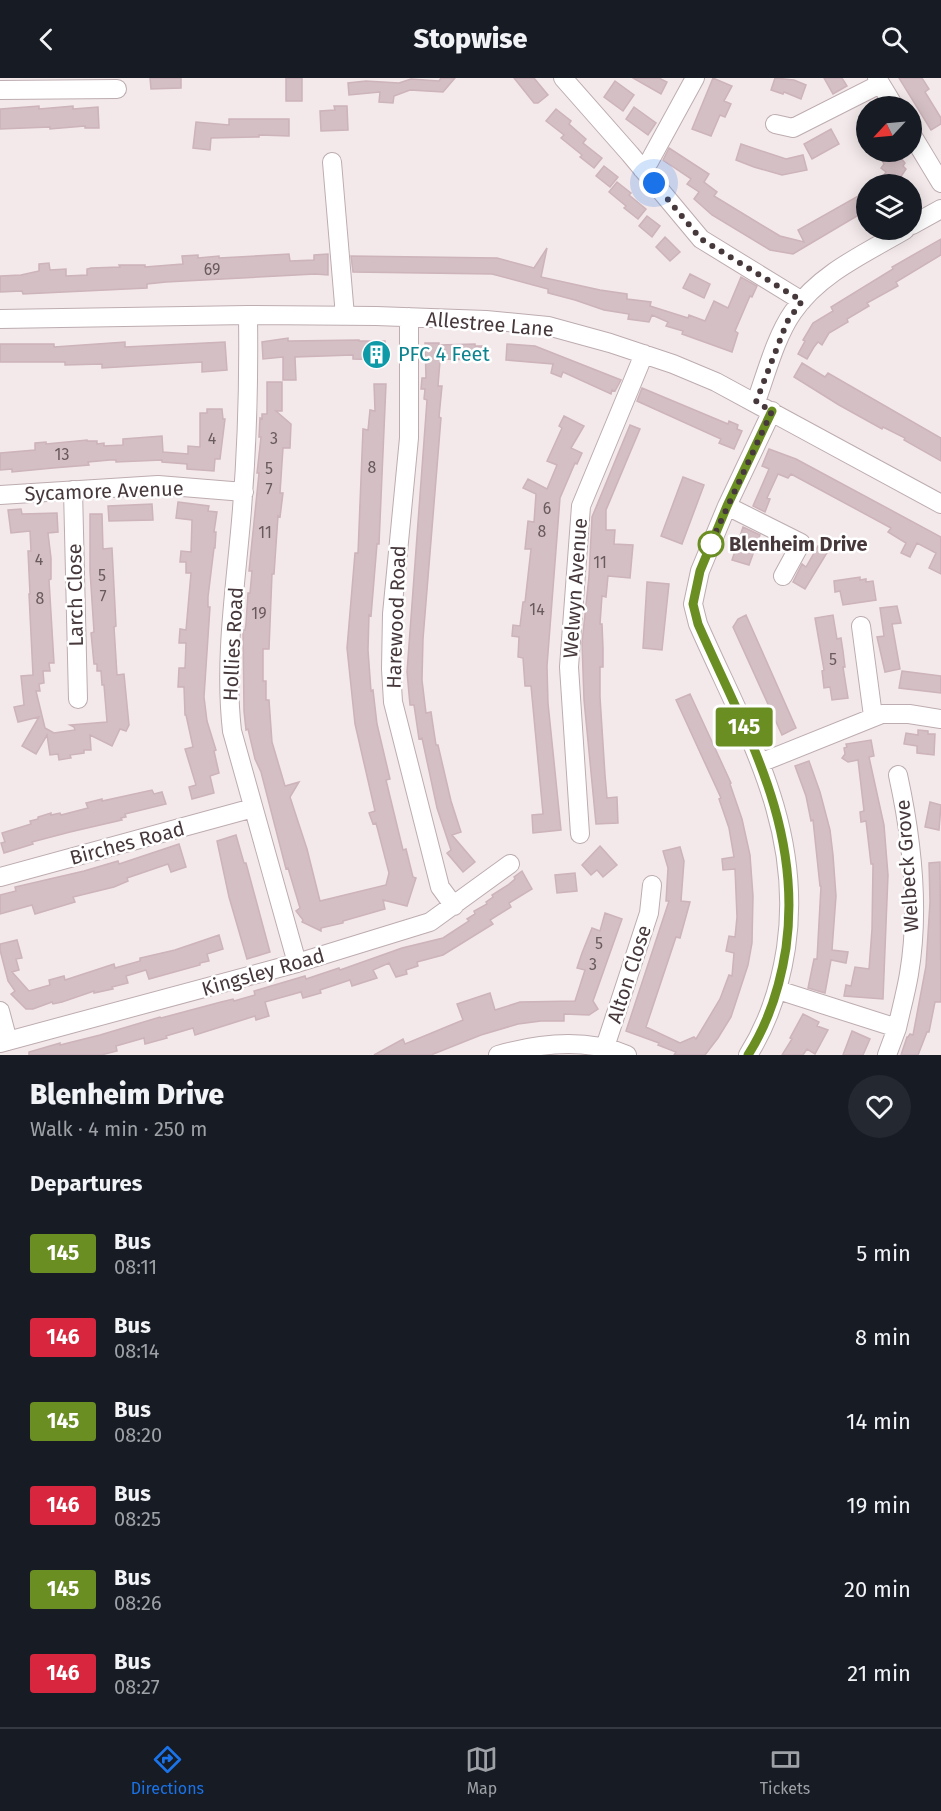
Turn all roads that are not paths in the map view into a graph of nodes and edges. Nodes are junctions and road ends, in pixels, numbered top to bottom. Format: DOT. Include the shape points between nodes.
graph roads {
  1 [pos="563,78"];
  2 [pos="695,78"];
  3 [pos="878,81"];
  4 [pos="117,89"];
  5 [pos="0,90"];
  6 [pos="888,96"];
  7 [pos="776,124"];
  8 [pos="922,152"];
  9 [pos="332,162"];
  10 [pos="642,169"];
  11 [pos="941,183"];
  12 [pos="941,208"];
  13 [pos="922,219"];
  14 [pos="888,240"];
  15 [pos="802,301"];
  16 [pos="248,315"];
  17 [pos="345,316"];
  18 [pos="409,317"];
  19 [pos="0,319"];
  20 [pos="645,354"];
  21 [pos="764,407"];
  22 [pos="73,490"];
  23 [pos="244,492"];
  24 [pos="0,495"];
  25 [pos="941,504"];
  26 [pos="727,506"];
  27 [pos="783,576"];
  28 [pos="861,626"];
  29 [pos="78,699"];
  30 [pos="873,716"];
  31 [pos="941,719"];
  32 [pos="760,763"];
  33 [pos="898,776"];
  34 [pos="253,808"];
  35 [pos="580,834"];
  36 [pos="510,864"];
  37 [pos="0,878"];
  38 [pos="645,895"];
  39 [pos="454,906"];
  40 [pos="297,963"];
  41 [pos="778,990"];
  42 [pos="0,1011"];
  43 [pos="897,1028"];
  44 [pos="4,1042"];
  45 [pos="605,1047"];
  46 [pos="498,1055"];
  47 [pos="627,1055"];
  48 [pos="748,1055"];
  49 [pos="887,1055"];
  1 -- 10 [label="street"];
  2 -- 10 [label="street" via="650,162"];
  3 -- 6 [label="street"];
  3 -- 7 [label="street" via="793,128"];
  4 -- 5 [label="street"];
  8 -- 11 [label="street"];
  9 -- 17 [label="street"];
  10 -- 15 [label="street" via="701,239"];
  12 -- 13 [label="street"];
  14 -- 15 [label="street" via="834,272"];
  15 -- 21 [label="street" via="787,322"];
  16 -- 17 [label="street, Allestree Lane"];
  16 -- 19 [label="street, Allestree Lane"];
  16 -- 23 [label="street, Hollies Road"];
  17 -- 18 [label="street, Allestree Lane"];
  18 -- 20 [label="street, Allestree Lane" via="548,326"];
  18 -- 39 [label="street, Harewood Road" via="409,438 392,614 393,702 440,887"];
  20 -- 21 [label="street, Allestree Lane" via="708,378"];
  20 -- 35 [label="street, Welwyn Avenue" via="581,506 569,667"];
  21 -- 25 [label="street, Allestree Lane"];
  21 -- 26 [label="street"];
  22 -- 23 [label="street, Sycamore Avenue" via="158,485"];
  22 -- 24 [label="street, Sycamore Avenue"];
  22 -- 29 [label="street, Larch Close"];
  23 -- 34 [label="street, Hollies Road" via="228,682 232,731"];
  26 -- 27 [label="street" via="801,543"];
  26 -- 32 [label="street" via="704,561 693,604 698,624"];
  28 -- 30 [label="street"];
  30 -- 31 [label="street" via="909,714"];
  30 -- 32 [label="street"];
  32 -- 41 [label="street" via="778,815 789,872 788,930"];
  33 -- 43 [label="street, Welbeck Grove" via="908,828 913,905 909,973"];
  34 -- 37 [label="street, Birches Road"];
  34 -- 40 [label="street, Hollies Road"];
  36 -- 39 [label="street, Kingsley Road"];
  38 -- 45 [label="street, Alton Close" via="649,913"];
  39 -- 40 [label="street, Kingsley Road" via="430,922"];
  40 -- 44 [label="street, Kingsley Road"];
  41 -- 43 [label="street"];
  41 -- 48 [label="street"];
  42 -- 44 [label="street"];
  43 -- 49 [label="street, Welbeck Grove"];
  45 -- 46 [label="street" via="550,1045"];
  45 -- 47 [label="street"];
}
